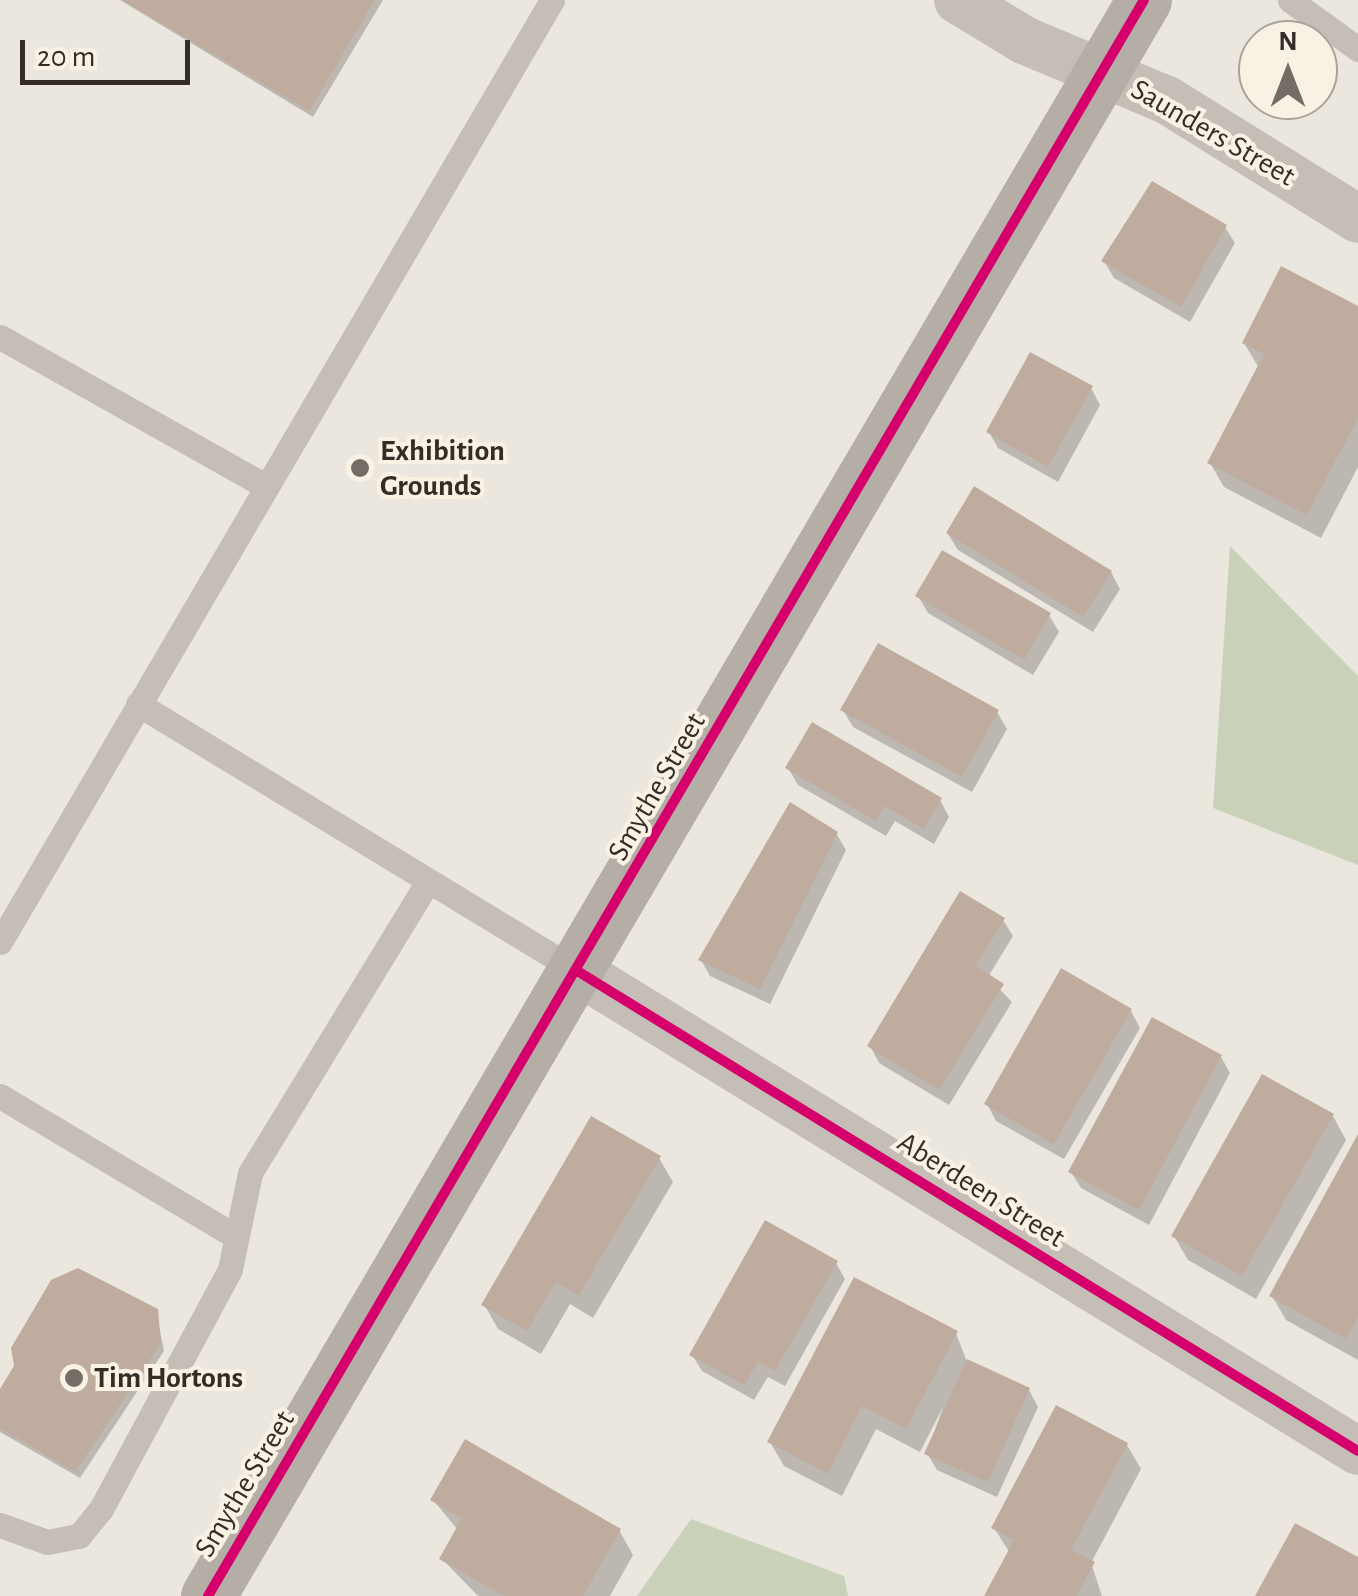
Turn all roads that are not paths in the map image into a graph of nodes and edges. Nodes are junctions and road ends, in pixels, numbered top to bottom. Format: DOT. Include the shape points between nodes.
graph roads {
  1 [pos="552,0"];
  2 [pos="958,0"];
  3 [pos="1144,0"];
  4 [pos="1290,0"];
  5 [pos="1358,49"];
  6 [pos="1099,71"];
  7 [pos="1358,219"];
  8 [pos="0,337"];
  9 [pos="266,486"];
  10 [pos="138,704"];
  11 [pos="426,885"];
  12 [pos="0,942"];
  13 [pos="579,972"];
  14 [pos="0,1096"];
  15 [pos="235,1236"];
  16 [pos="1358,1451"];
  17 [pos="0,1524"];
  18 [pos="208,1596"];
  1 -- 9 [label="lane"];
  2 -- 6 [label="street, Saunders Street"];
  3 -- 6 [label="main road, Smythe Street"];
  4 -- 5 [label="lane"];
  6 -- 7 [label="street, Saunders Street" via="1168,100"];
  6 -- 13 [label="main road, Smythe Street"];
  8 -- 9 [label="lane"];
  9 -- 10 [label="lane"];
  10 -- 11 [label="lane"];
  10 -- 12 [label="lane"];
  11 -- 13 [label="lane"];
  11 -- 15 [label="lane" via="250,1172"];
  13 -- 16 [label="street, Aberdeen Street"];
  13 -- 18 [label="main road, Smythe Street"];
  14 -- 15 [label="lane"];
  15 -- 17 [label="lane" via="230,1270 80,1536 47,1542"];
}
